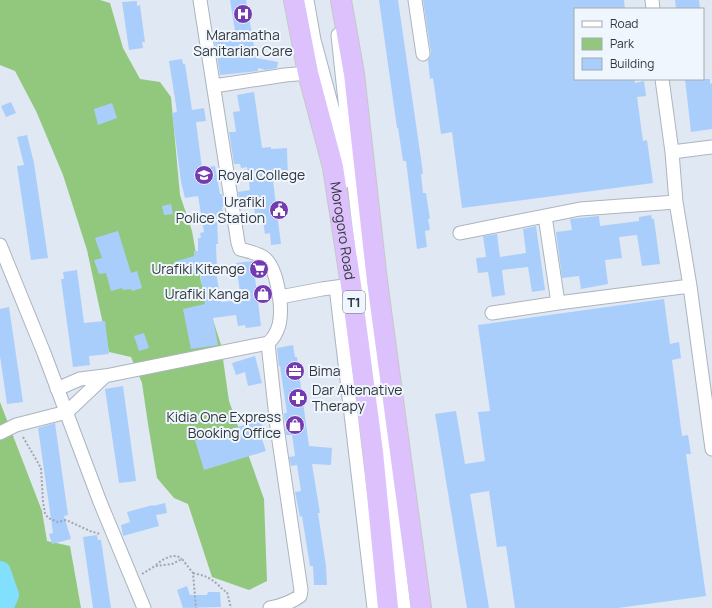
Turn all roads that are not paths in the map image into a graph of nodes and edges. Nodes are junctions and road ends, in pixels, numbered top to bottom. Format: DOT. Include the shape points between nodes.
graph roads {
  1 [pos="200,0"];
  2 [pos="294,0"];
  3 [pos="307,0"];
  4 [pos="332,0"];
  5 [pos="341,0"];
  6 [pos="414,0"];
  7 [pos="423,54"];
  8 [pos="308,73"];
  9 [pos="662,80"];
  10 [pos="214,86"];
  11 [pos="712,147"];
  12 [pos="672,152"];
  13 [pos="676,202"];
  14 [pos="545,216"];
  15 [pos="460,233"];
  16 [pos="0,245"];
  17 [pos="344,286"];
  18 [pos="690,286"];
  19 [pos="280,297"];
  20 [pos="558,302"];
  21 [pos="492,313"];
  22 [pos="268,343"];
  23 [pos="104,376"];
  24 [pos="57,389"];
  25 [pos="66,412"];
  26 [pos="0,432"];
  27 [pos="712,449"];
  28 [pos="144,608"];
  29 [pos="270,608"];
  30 [pos="374,608"];
  31 [pos="388,608"];
  32 [pos="397,608"];
  33 [pos="404,608"];
  34 [pos="420,608"];
  1 -- 10 [label="street"];
  2 -- 8 [label="highway, Morogoro Road / T1"];
  3 -- 32 [label="street, Morogoro Road" via="314,40 335,118 361,288"];
  4 -- 33 [label="street, Morogoro Road"];
  5 -- 34 [label="highway, Morogoro Road / T1" via="354,74 378,289"];
  6 -- 7 [label="street"];
  8 -- 10 [label="street"];
  8 -- 17 [label="highway, Morogoro Road / T1" via="333,167"];
  9 -- 12 [label="street"];
  10 -- 19 [label="street" via="238,243 240,249 264,257 272,268"];
  11 -- 12 [label="street"];
  12 -- 13 [label="street"];
  13 -- 14 [label="street" via="580,209"];
  13 -- 18 [label="street"];
  14 -- 15 [label="street"];
  14 -- 20 [label="street"];
  16 -- 24 [label="street"];
  17 -- 19 [label="street"];
  17 -- 30 [label="street"];
  17 -- 31 [label="highway, Morogoro Road / T1" via="373,452"];
  18 -- 20 [label="street"];
  18 -- 27 [label="street"];
  19 -- 22 [label="street" via="279,324"];
  20 -- 21 [label="street"];
  22 -- 23 [label="street"];
  22 -- 29 [label="street" via="277,427 301,590 300,596 293,601"];
  23 -- 24 [label="street" via="80,379"];
  23 -- 25 [label="street"];
  24 -- 25 [label="street"];
  25 -- 26 [label="street" via="16,425"];
  25 -- 28 [label="street"];
}
